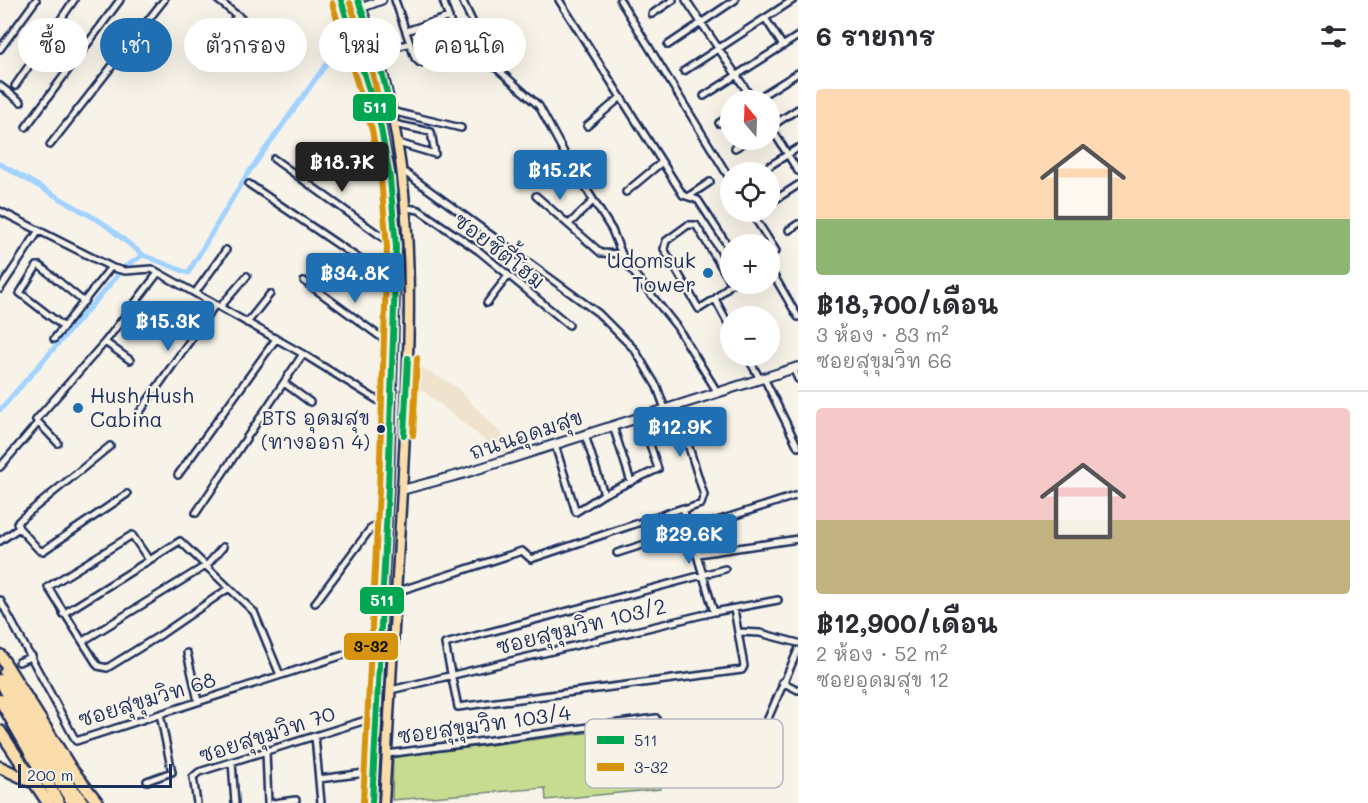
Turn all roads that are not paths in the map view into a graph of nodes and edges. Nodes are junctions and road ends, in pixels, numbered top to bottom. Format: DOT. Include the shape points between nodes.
graph roads {
  1 [pos="36,0"];
  2 [pos="74,0"];
  3 [pos="120,0"];
  4 [pos="164,0"];
  5 [pos="218,0"];
  6 [pos="341,0"];
  7 [pos="382,0"];
  8 [pos="394,0"];
  9 [pos="443,0"];
  10 [pos="462,0"];
  11 [pos="559,0"];
  12 [pos="620,0"];
  13 [pos="673,0"];
  14 [pos="686,0"];
  15 [pos="735,0"];
  16 [pos="793,0"];
  17 [pos="359,4"];
  18 [pos="346,13"];
  19 [pos="652,14"];
  20 [pos="238,15"];
  21 [pos="449,16"];
  22 [pos="236,18"];
  23 [pos="241,18"];
  24 [pos="765,18"];
  25 [pos="702,22"];
  26 [pos="406,32"];
  27 [pos="798,36"];
  28 [pos="410,43"];
  29 [pos="668,45"];
  30 [pos="401,46"];
  31 [pos="783,46"];
  32 [pos="719,48"];
  33 [pos="0,50"];
  34 [pos="684,71"];
  35 [pos="382,72"];
  36 [pos="798,73"];
  37 [pos="737,75"];
  38 [pos="0,86"];
  39 [pos="15,86"];
  40 [pos="747,90"];
  41 [pos="770,90"];
  42 [pos="704,96"];
  43 [pos="621,97"];
  44 [pos="21,102"];
  45 [pos="798,109"];
  46 [pos="391,111"];
  47 [pos="780,121"];
  48 [pos="394,124"];
  49 [pos="586,126"];
  50 [pos="26,127"];
  51 [pos="461,128"];
  52 [pos="398,143"];
  53 [pos="780,143"];
  54 [pos="50,145"];
  55 [pos="798,148"];
  56 [pos="788,155"];
  57 [pos="274,159"];
  58 [pos="662,162"];
  59 [pos="776,162"];
  60 [pos="720,163"];
  61 [pos="403,171"];
  62 [pos="798,171"];
  63 [pos="710,182"];
  64 [pos="249,184"];
  65 [pos="798,185"];
  66 [pos="626,192"];
  67 [pos="536,196"];
  68 [pos="688,196"];
  69 [pos="780,197"];
  70 [pos="593,201"];
  71 [pos="407,208"];
  72 [pos="0,211"];
  73 [pos="569,224"];
  74 [pos="798,224"];
  75 [pos="789,230"];
  76 [pos="39,232"];
  77 [pos="720,234"];
  78 [pos="396,247"];
  79 [pos="226,250"];
  80 [pos="622,254"];
  81 [pos="720,264"];
  82 [pos="112,267"];
  83 [pos="158,273"];
  84 [pos="247,276"];
  85 [pos="507,277"];
  86 [pos="304,281"];
  87 [pos="780,286"];
  88 [pos="0,289"];
  89 [pos="396,290"];
  90 [pos="195,293"];
  91 [pos="270,294"];
  92 [pos="720,294"];
  93 [pos="715,299"];
  94 [pos="84,302"];
  95 [pos="487,303"];
  96 [pos="217,306"];
  97 [pos="720,308"];
  98 [pos="798,317"];
  99 [pos="248,323"];
  100 [pos="569,325"];
  101 [pos="64,327"];
  102 [pos="54,339"];
  103 [pos="276,339"];
  104 [pos="105,342"];
  105 [pos="393,346"];
  106 [pos="303,354"];
  107 [pos="130,360"];
  108 [pos="754,366"];
  109 [pos="796,368"];
  110 [pos="762,378"];
  111 [pos="798,379"];
  112 [pos="284,383"];
  113 [pos="718,393"];
  114 [pos="309,402"];
  115 [pos="675,406"];
  116 [pos="390,408"];
  117 [pos="665,409"];
  118 [pos="139,413"];
  119 [pos="641,417"];
  120 [pos="37,424"];
  121 [pos="613,426"];
  122 [pos="585,435"];
  123 [pos="58,443"];
  124 [pos="555,445"];
  125 [pos="110,446"];
  126 [pos="798,447"];
  127 [pos="0,467"];
  128 [pos="178,476"];
  129 [pos="631,482"];
  130 [pos="388,489"];
  131 [pos="402,490"];
  132 [pos="127,494"];
  133 [pos="604,495"];
  134 [pos="798,495"];
  135 [pos="684,509"];
  136 [pos="196,513"];
  137 [pos="386,518"];
  138 [pos="19,528"];
  139 [pos="691,529"];
  140 [pos="798,539"];
  141 [pos="0,541"];
  142 [pos="223,547"];
  143 [pos="617,553"];
  144 [pos="698,554"];
  145 [pos="149,560"];
  146 [pos="207,565"];
  147 [pos="725,569"];
  148 [pos="703,574"];
  149 [pos="229,588"];
  150 [pos="396,592"];
  151 [pos="0,600"];
  152 [pos="778,600"];
  153 [pos="315,603"];
  154 [pos="734,609"];
  155 [pos="714,612"];
  156 [pos="63,614"];
  157 [pos="739,632"];
  158 [pos="83,641"];
  159 [pos="381,643"];
  160 [pos="393,643"];
  161 [pos="798,643"];
  162 [pos="798,650"];
  163 [pos="187,653"];
  164 [pos="0,655"];
  165 [pos="32,656"];
  166 [pos="19,662"];
  167 [pos="0,664"];
  168 [pos="280,675"];
  169 [pos="452,676"];
  170 [pos="0,680"];
  171 [pos="782,682"];
  172 [pos="391,690"];
  173 [pos="798,690"];
  174 [pos="0,700"];
  175 [pos="198,701"];
  176 [pos="160,714"];
  177 [pos="376,717"];
  178 [pos="656,718"];
  179 [pos="649,719"];
  180 [pos="767,719"];
  181 [pos="585,728"];
  182 [pos="0,730"];
  183 [pos="315,736"];
  184 [pos="45,746"];
  185 [pos="266,751"];
  186 [pos="387,754"];
  187 [pos="232,762"];
  188 [pos="0,767"];
  189 [pos="373,771"];
  190 [pos="319,778"];
  191 [pos="147,781"];
  192 [pos="34,783"];
  193 [pos="296,800"];
  194 [pos="48,803"];
  195 [pos="59,803"];
  196 [pos="73,803"];
  197 [pos="83,803"];
  198 [pos="90,803"];
  199 [pos="98,803"];
  200 [pos="197,803"];
  201 [pos="235,803"];
  202 [pos="268,803"];
  203 [pos="273,803"];
  204 [pos="321,803"];
  205 [pos="366,803"];
  206 [pos="372,803"];
  207 [pos="384,803"];
  1 -- 33 [label="street"];
  2 -- 39 [label="street"];
  3 -- 50 [label="street"];
  4 -- 54 [label="street"];
  5 -- 20 [label="street"];
  6 -- 18 [label="main road"];
  7 -- 17 [label="street"];
  8 -- 26 [label="street"];
  9 -- 21 [label="street"];
  10 -- 70 [label="street" via="492,65 539,106"];
  11 -- 43 [label="street"];
  12 -- 60 [label="street"];
  13 -- 19 [label="street"];
  14 -- 25 [label="street"];
  15 -- 25 [label="street"];
  16 -- 24 [label="street"];
  17 -- 18 [label="main road"];
  18 -- 78 [label="main road" via="387,152"];
  20 -- 22 [label="street"];
  20 -- 23 [label="street"];
  21 -- 26 [label="street"];
  21 -- 28 [label="street" via="459,49 417,62"];
  24 -- 31 [label="street"];
  24 -- 32 [label="street"];
  25 -- 29 [label="street"];
  25 -- 32 [label="street"];
  26 -- 28 [label="street"];
  27 -- 31 [label="street"];
  28 -- 30 [label="street"];
  31 -- 37 [label="street"];
  32 -- 34 [label="street"];
  32 -- 37 [label="street"];
  35 -- 46 [label="main road"];
  36 -- 41 [label="street"];
  37 -- 40 [label="street"];
  37 -- 42 [label="street"];
  38 -- 44 [label="street"];
  43 -- 49 [label="street"];
  43 -- 58 [label="street"];
  45 -- 47 [label="street"];
  46 -- 48 [label="main road"];
  46 -- 51 [label="street"];
  48 -- 52 [label="main road"];
  48 -- 52 [label="street" via="431,132 435,154"];
  52 -- 61 [label="main road"];
  53 -- 56 [label="street"];
  55 -- 56 [label="street"];
  56 -- 59 [label="street"];
  56 -- 62 [label="street"];
  57 -- 78 [label="street"];
  58 -- 66 [label="street"];
  58 -- 68 [label="street" via="683,195"];
  61 -- 71 [label="main road"];
  61 -- 117 [label="street" via="598,313 635,350"];
  63 -- 68 [label="street"];
  64 -- 89 [label="street" via="365,263"];
  65 -- 69 [label="street"];
  67 -- 73 [label="street"];
  68 -- 77 [label="street" via="698,200"];
  70 -- 73 [label="street"];
  70 -- 80 [label="street"];
  71 -- 85 [label="street, ซอยซิตี้โฮม" via="419,210 503,270"];
  71 -- 131 [label="main road" via="410,300"];
  72 -- 76 [label="street"];
  73 -- 80 [label="street" via="601,252"];
  74 -- 75 [label="street"];
  76 -- 82 [label="street"];
  76 -- 88 [label="street"];
  78 -- 89 [label="main road"];
  79 -- 90 [label="street"];
  80 -- 113 [label="street" via="677,327"];
  81 -- 93 [label="street" via="696,225 688,225 666,241 664,249 697,307 702,309"];
  82 -- 83 [label="street" via="125,271 152,269"];
  82 -- 94 [label="street"];
  83 -- 90 [label="street"];
  83 -- 104 [label="street"];
  84 -- 96 [label="street"];
  85 -- 95 [label="street"];
  85 -- 100 [label="street, ซอยซิตี้โฮม"];
  86 -- 105 [label="street"];
  87 -- 98 [label="street"];
  89 -- 105 [label="main road"];
  90 -- 96 [label="street"];
  91 -- 99 [label="street"];
  92 -- 93 [label="street"];
  93 -- 97 [label="street"];
  94 -- 101 [label="street"];
  94 -- 101 [label="street" via="37,266 20,293"];
  96 -- 99 [label="street"];
  96 -- 118 [label="street"];
  99 -- 103 [label="street"];
  101 -- 102 [label="street"];
  103 -- 106 [label="street"];
  103 -- 128 [label="street"];
  104 -- 107 [label="street"];
  104 -- 120 [label="street" via="36,420"];
  105 -- 116 [label="main road"];
  106 -- 112 [label="street"];
  106 -- 116 [label="street"];
  108 -- 110 [label="street"];
  109 -- 110 [label="main road, ถนนอุดมสุข"];
  109 -- 111 [label="street"];
  110 -- 113 [label="main road, ถนนอุดมสุข"];
  110 -- 126 [label="street"];
  112 -- 114 [label="street"];
  112 -- 136 [label="street"];
  113 -- 115 [label="main road, ถนนอุดมสุข"];
  115 -- 117 [label="main road, ถนนอุดมสุข"];
  115 -- 135 [label="street" via="704,495 701,504"];
  116 -- 130 [label="main road"];
  117 -- 119 [label="main road, ถนนอุดมสุข"];
  119 -- 121 [label="main road, ถนนอุดมสุข"];
  119 -- 129 [label="street" via="658,469"];
  120 -- 123 [label="street"];
  120 -- 127 [label="street"];
  121 -- 122 [label="main road, ถนนอุดมสุข"];
  121 -- 129 [label="street"];
  122 -- 124 [label="main road, ถนนอุดมสุข"];
  122 -- 133 [label="street"];
  124 -- 131 [label="main road, ถนนอุดมสุข"];
  124 -- 133 [label="street" via="576,512"];
  125 -- 138 [label="street" via="18,522"];
  129 -- 133 [label="street"];
  130 -- 131 [label="main road"];
  130 -- 137 [label="main road"];
  131 -- 150 [label="main road"];
  132 -- 138 [label="street" via="44,551"];
  134 -- 139 [label="street"];
  135 -- 139 [label="street"];
  135 -- 150 [label="street" via="531,559 522,551"];
  137 -- 153 [label="street" via="374,524"];
  137 -- 159 [label="main road"];
  138 -- 141 [label="street"];
  139 -- 143 [label="street"];
  139 -- 144 [label="street"];
  140 -- 144 [label="street"];
  142 -- 146 [label="street"];
  144 -- 148 [label="street"];
  145 -- 146 [label="street" via="180,541"];
  145 -- 156 [label="street"];
  145 -- 156 [label="street" via="132,535 49,586"];
  146 -- 149 [label="street"];
  146 -- 158 [label="street"];
  147 -- 148 [label="street"];
  148 -- 155 [label="street"];
  148 -- 169 [label="street" via="445,644"];
  149 -- 158 [label="street" via="107,668 98,666"];
  149 -- 168 [label="street" via="254,612"];
  150 -- 160 [label="main road"];
  151 -- 165 [label="street, ซอยสุขุมวิท 68"];
  152 -- 154 [label="street, ซอยสุขุมวิท 103/2"];
  154 -- 155 [label="street, ซอยสุขุมวิท 103/2"];
  154 -- 157 [label="street"];
  155 -- 169 [label="street, ซอยสุขุมวิท 103/2"];
  156 -- 158 [label="street"];
  157 -- 161 [label="street"];
  157 -- 169 [label="street" via="742,670 458,707"];
  159 -- 160 [label="main road"];
  159 -- 168 [label="street, ซอยสุขุมวิท 68"];
  159 -- 177 [label="main road"];
  160 -- 172 [label="main road"];
  162 -- 171 [label="street"];
  163 -- 175 [label="street"];
  164 -- 199 [label="highway" via="65,759"];
  165 -- 166 [label="street"];
  165 -- 176 [label="street, ซอยสุขุมวิท 68" via="76,741"];
  167 -- 184 [label="highway"];
  168 -- 175 [label="street, ซอยสุขุมวิท 68"];
  169 -- 172 [label="street, ซอยสุขุมวิท 103/2"];
  170 -- 196 [label="highway" via="30,737"];
  171 -- 173 [label="street"];
  171 -- 180 [label="street"];
  172 -- 186 [label="main road"];
  174 -- 195 [label="highway"];
  175 -- 176 [label="street, ซอยสุขุมวิท 68"];
  176 -- 191 [label="street" via="172,772"];
  177 -- 183 [label="street, ซอยสุขุมวิท 70"];
  177 -- 189 [label="main road"];
  178 -- 179 [label="street, ซอยสุขุมวิท 103/4"];
  181 -- 186 [label="street, ซอยสุขุมวิท 103/4"];
  182 -- 192 [label="highway"];
  183 -- 185 [label="street, ซอยสุขุมวิท 70"];
  183 -- 190 [label="street"];
  184 -- 197 [label="highway"];
  184 -- 198 [label="highway"];
  185 -- 187 [label="street, ซอยสุขุมวิท 70"];
  185 -- 202 [label="street"];
  186 -- 207 [label="main road"];
  187 -- 200 [label="street, ซอยสุขุมวิท 70" via="193,777"];
  187 -- 201 [label="street"];
  188 -- 192 [label="highway"];
  189 -- 190 [label="street"];
  189 -- 205 [label="highway"];
  189 -- 206 [label="main road"];
  190 -- 204 [label="street"];
  192 -- 194 [label="highway"];
  193 -- 203 [label="street"];
}
